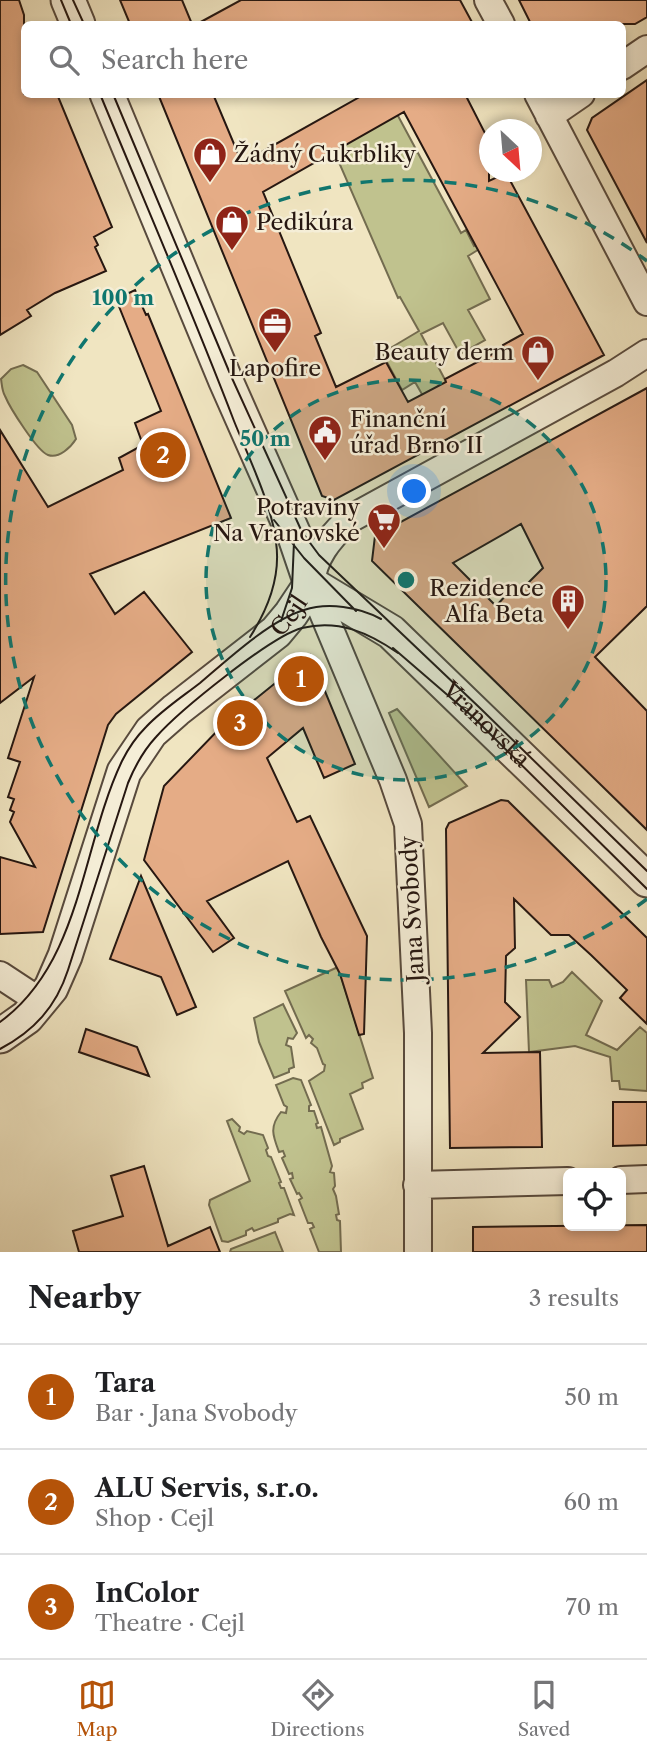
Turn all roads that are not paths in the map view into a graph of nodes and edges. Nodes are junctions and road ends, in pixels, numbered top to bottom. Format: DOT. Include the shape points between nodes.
graph roads {
  1 [pos="68,0"];
  2 [pos="488,0"];
  3 [pos="77,21"];
  4 [pos="499,21"];
  5 [pos="647,50"];
  6 [pos="626,63"];
  7 [pos="109,98"];
  8 [pos="568,98"];
  9 [pos="544,105"];
  10 [pos="647,302"];
  11 [pos="647,354"];
  12 [pos="647,365"];
  13 [pos="616,373"];
  14 [pos="312,584"];
  15 [pos="647,880"];
  16 [pos="0,975"];
  17 [pos="41,1002"];
  18 [pos="0,1036"];
  19 [pos="647,1179"];
  20 [pos="626,1180"];
  21 [pos="563,1181"];
  22 [pos="417,1185"];
  23 [pos="418,1252"];
  1 -- 3 [label="street"];
  2 -- 4 [label="street"];
  5 -- 6 [label="street"];
  7 -- 14 [label="street, Cejl"];
  8 -- 9 [label="street"];
  9 -- 10 [label="street"];
  11 -- 13 [label="street"];
  12 -- 13 [label="street"];
  13 -- 14 [label="street" via="348,520 319,555"];
  14 -- 15 [label="street, Vranovská" via="391,632"];
  14 -- 17 [label="street, Cejl" via="276,632 176,710 136,752 124,772 65,956"];
  14 -- 22 [label="street, Jana Svobody" via="408,824 418,1032"];
  16 -- 17 [label="street"];
  17 -- 18 [label="street, Cejl"];
  19 -- 20 [label="street"];
  21 -- 22 [label="street"];
  22 -- 23 [label="street, Jana Svobody"];
}
